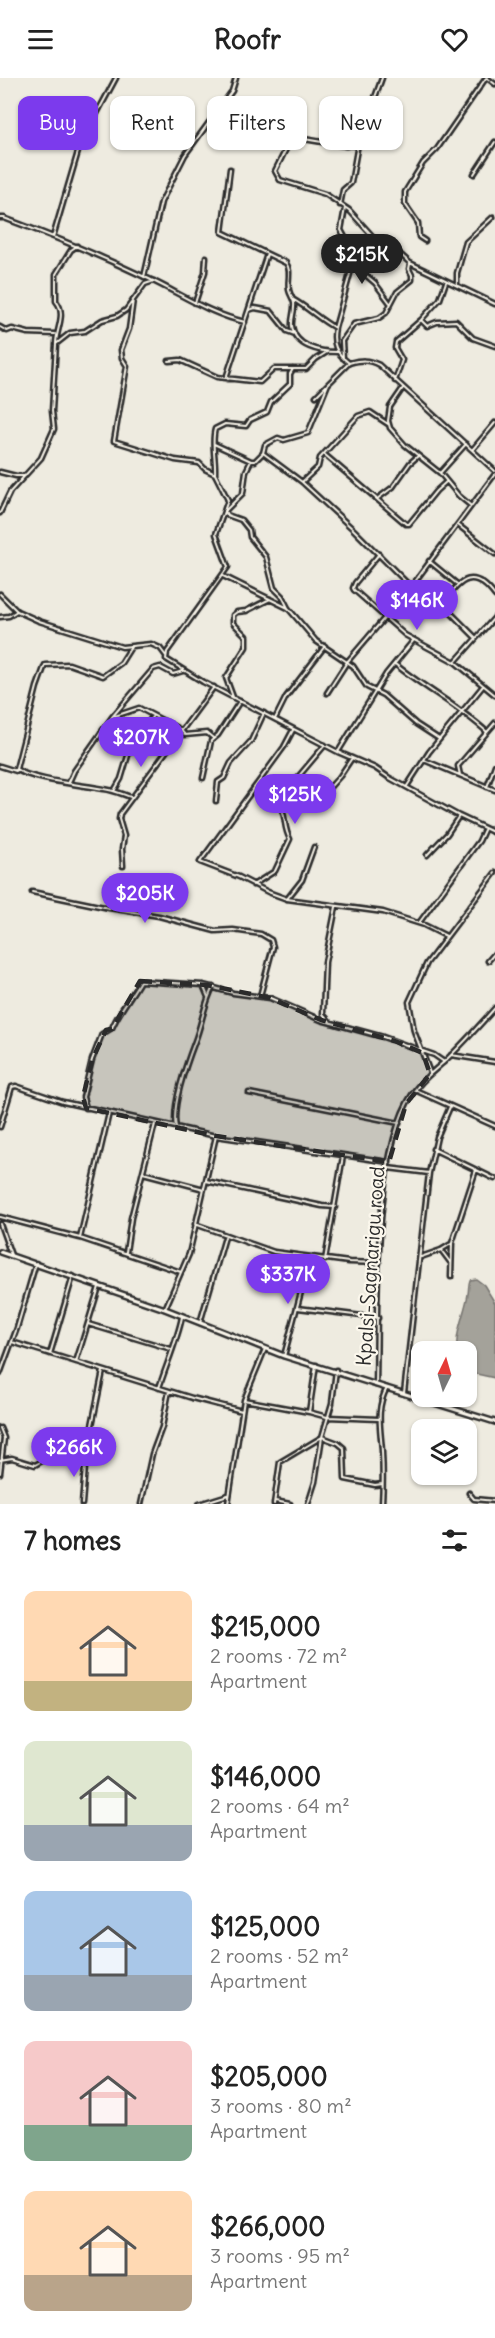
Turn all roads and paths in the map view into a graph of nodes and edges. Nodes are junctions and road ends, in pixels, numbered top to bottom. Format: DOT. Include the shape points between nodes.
graph roads {
  1 [pos="116,78"];
  2 [pos="236,78"];
  3 [pos="382,78"];
  4 [pos="487,78"];
  5 [pos="495,84"];
  6 [pos="375,96"];
  7 [pos="319,142"];
  8 [pos="495,142"];
  9 [pos="357,150"];
  10 [pos="230,169"];
  11 [pos="474,174"];
  12 [pos="340,205"];
  13 [pos="345,208"];
  14 [pos="493,217"];
  15 [pos="0,218"];
  16 [pos="53,237"];
  17 [pos="425,241"];
  18 [pos="77,246"];
  19 [pos="267,254"];
  20 [pos="355,256"];
  21 [pos="206,257"];
  22 [pos="410,263"];
  23 [pos="144,277"];
  24 [pos="154,281"];
  25 [pos="446,282"];
  26 [pos="458,286"];
  27 [pos="133,300"];
  28 [pos="294,300"];
  29 [pos="195,303"];
  30 [pos="391,303"];
  31 [pos="495,304"];
  32 [pos="249,310"];
  33 [pos="422,320"];
  34 [pos="245,322"];
  35 [pos="0,327"];
  36 [pos="334,328"];
  37 [pos="56,334"];
  38 [pos="295,334"];
  39 [pos="56,344"];
  40 [pos="495,346"];
  41 [pos="327,352"];
  42 [pos="337,352"];
  43 [pos="343,358"];
  44 [pos="170,361"];
  45 [pos="349,363"];
  46 [pos="293,369"];
  47 [pos="228,379"];
  48 [pos="394,381"];
  49 [pos="328,384"];
  50 [pos="403,388"];
  51 [pos="316,396"];
  52 [pos="495,423"];
  53 [pos="388,424"];
  54 [pos="214,444"];
  55 [pos="466,444"];
  56 [pos="473,449"];
  57 [pos="262,453"];
  58 [pos="324,454"];
  59 [pos="418,456"];
  60 [pos="251,461"];
  61 [pos="0,472"];
  62 [pos="440,473"];
  63 [pos="495,473"];
  64 [pos="215,474"];
  65 [pos="25,476"];
  66 [pos="302,482"];
  67 [pos="446,482"];
  68 [pos="376,500"];
  69 [pos="471,505"];
  70 [pos="225,511"];
  71 [pos="0,513"];
  72 [pos="458,525"];
  73 [pos="378,554"];
  74 [pos="495,554"];
  75 [pos="429,561"];
  76 [pos="222,575"];
  77 [pos="457,584"];
  78 [pos="411,587"];
  79 [pos="0,594"];
  80 [pos="495,596"];
  81 [pos="270,599"];
  82 [pos="288,608"];
  83 [pos="17,611"];
  84 [pos="0,617"];
  85 [pos="384,617"];
  86 [pos="495,617"];
  87 [pos="476,637"];
  88 [pos="413,640"];
  89 [pos="325,646"];
  90 [pos="131,647"];
  91 [pos="166,656"];
  92 [pos="347,662"];
  93 [pos="455,662"];
  94 [pos="394,664"];
  95 [pos="183,671"];
  96 [pos="483,686"];
  97 [pos="214,687"];
  98 [pos="374,692"];
  99 [pos="327,693"];
  100 [pos="495,695"];
  101 [pos="232,697"];
  102 [pos="240,701"];
  103 [pos="460,712"];
  104 [pos="264,713"];
  105 [pos="112,717"];
  106 [pos="153,717"];
  107 [pos="275,719"];
  108 [pos="495,723"];
  109 [pos="293,729"];
  110 [pos="181,730"];
  111 [pos="487,732"];
  112 [pos="213,738"];
  113 [pos="439,739"];
  114 [pos="325,745"];
  115 [pos="338,752"];
  116 [pos="351,758"];
  117 [pos="424,760"];
  118 [pos="495,765"];
  119 [pos="0,766"];
  120 [pos="19,771"];
  121 [pos="460,775"];
  122 [pos="203,778"];
  123 [pos="69,783"];
  124 [pos="407,787"];
  125 [pos="488,787"];
  126 [pos="495,790"];
  127 [pos="114,791"];
  128 [pos="131,797"];
  129 [pos="216,801"];
  130 [pos="313,806"];
  131 [pos="459,816"];
  132 [pos="495,825"];
  133 [pos="485,829"];
  134 [pos="494,832"];
  135 [pos="314,847"];
  136 [pos="427,855"];
  137 [pos="123,866"];
  138 [pos="495,873"];
  139 [pos="253,885"];
  140 [pos="32,892"];
  141 [pos="287,899"];
  142 [pos="336,906"];
  143 [pos="419,923"];
  144 [pos="446,936"];
  145 [pos="495,952"];
  146 [pos="488,962"];
  147 [pos="203,985"];
  148 [pos="213,987"];
  149 [pos="260,996"];
  150 [pos="208,997"];
  151 [pos="495,1008"];
  152 [pos="333,1024"];
  153 [pos="423,1053"];
  154 [pos="451,1055"];
  155 [pos="444,1062"];
  156 [pos="495,1062"];
  157 [pos="430,1074"];
  158 [pos="415,1090"];
  159 [pos="249,1092"];
  160 [pos="450,1107"];
  161 [pos="86,1108"];
  162 [pos="109,1113"];
  163 [pos="157,1123"];
  164 [pos="399,1124"];
  165 [pos="495,1126"];
  166 [pos="0,1127"];
  167 [pos="177,1127"];
  168 [pos="216,1136"];
  169 [pos="433,1149"];
  170 [pos="344,1155"];
  171 [pos="389,1162"];
  172 [pos="388,1168"];
  173 [pos="476,1170"];
  174 [pos="143,1173"];
  175 [pos="429,1173"];
  176 [pos="495,1179"];
  177 [pos="206,1180"];
  178 [pos="204,1189"];
  179 [pos="335,1207"];
  180 [pos="0,1217"];
  181 [pos="0,1224"];
  182 [pos="195,1224"];
  183 [pos="226,1236"];
  184 [pos="80,1238"];
  185 [pos="452,1243"];
  186 [pos="441,1250"];
  187 [pos="0,1252"];
  188 [pos="126,1252"];
  189 [pos="11,1256"];
  190 [pos="420,1257"];
  191 [pos="310,1258"];
  192 [pos="325,1260"];
  193 [pos="36,1263"];
  194 [pos="380,1263"];
  195 [pos="451,1264"];
  196 [pos="181,1272"];
  197 [pos="73,1276"];
  198 [pos="451,1277"];
  199 [pos="100,1286"];
  200 [pos="298,1308"];
  201 [pos="165,1309"];
  202 [pos="182,1316"];
  203 [pos="378,1318"];
  204 [pos="200,1323"];
  205 [pos="88,1324"];
  206 [pos="12,1342"];
  207 [pos="171,1349"];
  208 [pos="265,1349"];
  209 [pos="51,1354"];
  210 [pos="284,1356"];
  211 [pos="76,1362"];
  212 [pos="316,1365"];
  213 [pos="103,1370"];
  214 [pos="336,1370"];
  215 [pos="0,1374"];
  216 [pos="376,1385"];
  217 [pos="159,1388"];
  218 [pos="387,1388"];
  219 [pos="169,1391"];
  220 [pos="404,1393"];
  221 [pos="244,1400"];
  222 [pos="242,1411"];
  223 [pos="309,1412"];
  224 [pos="327,1417"];
  225 [pos="379,1419"];
  226 [pos="495,1422"];
  227 [pos="0,1428"];
  228 [pos="322,1437"];
  229 [pos="86,1455"];
  230 [pos="1,1459"];
  231 [pos="0,1473"];
  232 [pos="382,1484"];
  233 [pos="469,1493"];
  234 [pos="229,1495"];
  235 [pos="495,1501"];
  236 [pos="274,1503"];
  237 [pos="82,1504"];
  238 [pos="141,1504"];
  239 [pos="200,1504"];
  240 [pos="228,1504"];
  241 [pos="290,1504"];
  242 [pos="308,1504"];
  243 [pos="382,1504"];
  1 -- 16 [label="street" via="80,145"];
  2 -- 23 [label="street" via="232,91 177,169 161,202"];
  3 -- 6 [label="street"];
  4 -- 5 [label="street"];
  4 -- 17 [label="street" via="405,192 405,204 418,223 419,237"];
  7 -- 12 [label="street" via="292,137 275,171 280,180 325,194"];
  8 -- 11 [label="street"];
  9 -- 12 [label="street" via="351,183 344,190"];
  10 -- 19 [label="street" via="222,232"];
  12 -- 13 [label="street"];
  13 -- 20 [label="street" via="341,230"];
  13 -- 22 [label="street" via="377,241 391,246"];
  14 -- 26 [label="street" via="466,242 457,273"];
  15 -- 16 [label="street"];
  16 -- 18 [label="street"];
  18 -- 23 [label="street"];
  18 -- 37 [label="street" via="56,274 56,302 61,314"];
  19 -- 28 [label="street" via="288,265 289,289"];
  19 -- 32 [label="street"];
  20 -- 30 [label="street" via="361,272"];
  20 -- 36 [label="street"];
  21 -- 29 [label="street"];
  22 -- 25 [label="street"];
  22 -- 30 [label="street" via="412,280"];
  23 -- 24 [label="street"];
  24 -- 27 [label="street" via="145,284"];
  24 -- 29 [label="street"];
  25 -- 26 [label="street"];
  25 -- 33 [label="street" via="440,299"];
  26 -- 31 [label="street"];
  27 -- 39 [label="street" via="117,316 85,331 70,333"];
  27 -- 64 [label="street" via="121,351 128,366 114,441 175,460 199,463"];
  28 -- 36 [label="street"];
  28 -- 38 [label="street"];
  29 -- 34 [label="street"];
  30 -- 43 [label="street" via="379,318 354,324 342,341"];
  32 -- 34 [label="street"];
  32 -- 38 [label="street" via="271,311 287,331"];
  33 -- 40 [label="street" via="427,326 456,321 473,338"];
  33 -- 48 [label="street" via="396,342 402,360"];
  34 -- 47 [label="street"];
  35 -- 37 [label="street" via="7,331"];
  36 -- 42 [label="street"];
  37 -- 39 [label="street"];
  38 -- 41 [label="street" via="309,347"];
  39 -- 65 [label="street" via="54,429 41,458"];
  41 -- 42 [label="street"];
  41 -- 46 [label="street" via="306,369"];
  42 -- 43 [label="street"];
  43 -- 45 [label="street"];
  44 -- 47 [label="street" via="180,360 208,375"];
  45 -- 48 [label="street" via="370,360"];
  45 -- 49 [label="street"];
  46 -- 47 [label="street" via="274,369 260,382"];
  46 -- 54 [label="street" via="287,388 271,402 267,412 246,426 225,424 215,429"];
  48 -- 50 [label="street"];
  49 -- 51 [label="street"];
  49 -- 57 [label="street" via="308,433 284,441 278,438 265,445"];
  50 -- 53 [label="street" via="390,407"];
  50 -- 55 [label="street"];
  52 -- 56 [label="street"];
  53 -- 58 [label="street" via="366,411"];
  53 -- 59 [label="street"];
  54 -- 60 [label="street"];
  54 -- 64 [label="street"];
  55 -- 56 [label="street"];
  55 -- 62 [label="street"];
  56 -- 63 [label="street"];
  57 -- 60 [label="street"];
  57 -- 66 [label="street"];
  58 -- 66 [label="street" via="318,467"];
  58 -- 68 [label="street"];
  59 -- 62 [label="street"];
  59 -- 68 [label="street" via="393,487"];
  60 -- 70 [label="street" via="243,493"];
  61 -- 65 [label="street"];
  62 -- 67 [label="street"];
  63 -- 69 [label="street"];
  64 -- 70 [label="street" via="228,500"];
  65 -- 71 [label="street" via="10,492"];
  66 -- 73 [label="street"];
  67 -- 68 [label="street" via="409,524 401,522"];
  67 -- 69 [label="street"];
  69 -- 72 [label="street"];
  70 -- 76 [label="street" via="216,534 228,567"];
  70 -- 82 [label="street" via="249,530 266,557 274,588"];
  72 -- 74 [label="street"];
  72 -- 75 [label="street"];
  73 -- 78 [label="street"];
  73 -- 85 [label="street" via="353,588"];
  75 -- 77 [label="street"];
  75 -- 78 [label="street"];
  76 -- 81 [label="street"];
  76 -- 91 [label="street"];
  77 -- 80 [label="street" via="465,580 484,583"];
  77 -- 87 [label="street" via="444,605"];
  78 -- 85 [label="street"];
  79 -- 83 [label="street"];
  81 -- 82 [label="street"];
  81 -- 101 [label="street" via="233,615 233,623 246,636 246,647 226,678"];
  82 -- 89 [label="street"];
  83 -- 84 [label="street"];
  83 -- 90 [label="street"];
  85 -- 88 [label="street"];
  85 -- 92 [label="street"];
  86 -- 87 [label="street"];
  87 -- 93 [label="street"];
  88 -- 93 [label="street"];
  88 -- 94 [label="street"];
  89 -- 92 [label="street"];
  89 -- 107 [label="street" via="286,696"];
  90 -- 91 [label="street" via="151,644"];
  90 -- 120 [label="street" via="121,663 103,676 69,664 45,665 16,762"];
  91 -- 95 [label="street"];
  92 -- 98 [label="street"];
  92 -- 99 [label="street"];
  93 -- 96 [label="street"];
  94 -- 98 [label="street"];
  94 -- 103 [label="street"];
  95 -- 97 [label="street"];
  95 -- 105 [label="street" via="173,674 160,667 153,669"];
  96 -- 100 [label="street"];
  96 -- 103 [label="street"];
  97 -- 101 [label="street"];
  97 -- 110 [label="street"];
  98 -- 113 [label="street"];
  98 -- 115 [label="street"];
  101 -- 102 [label="street"];
  102 -- 104 [label="street"];
  102 -- 112 [label="street"];
  103 -- 111 [label="street"];
  103 -- 113 [label="street"];
  104 -- 107 [label="street"];
  104 -- 129 [label="street" via="251,741 218,782"];
  105 -- 106 [label="street" via="137,708"];
  105 -- 123 [label="street"];
  106 -- 110 [label="street"];
  106 -- 127 [label="street" via="130,749"];
  107 -- 109 [label="street"];
  108 -- 111 [label="street"];
  109 -- 114 [label="street"];
  109 -- 139 [label="street" via="200,862"];
  110 -- 112 [label="street" via="185,735 207,733"];
  110 -- 128 [label="street"];
  111 -- 121 [label="street" via="458,766"];
  112 -- 122 [label="street"];
  113 -- 117 [label="street"];
  114 -- 115 [label="street"];
  114 -- 139 [label="street" via="293,783 282,809 290,838 275,871"];
  115 -- 116 [label="street"];
  116 -- 124 [label="street"];
  116 -- 130 [label="street"];
  117 -- 121 [label="street"];
  117 -- 124 [label="street"];
  118 -- 125 [label="street"];
  119 -- 120 [label="street"];
  120 -- 123 [label="street"];
  121 -- 125 [label="street"];
  123 -- 127 [label="street"];
  124 -- 131 [label="street"];
  125 -- 126 [label="street"];
  127 -- 128 [label="street"];
  128 -- 137 [label="street" via="118,819 124,832"];
  131 -- 133 [label="street"];
  131 -- 136 [label="street"];
  132 -- 134 [label="street"];
  133 -- 134 [label="street"];
  133 -- 143 [label="street"];
  135 -- 141 [label="street" via="302,880"];
  138 -- 144 [label="street"];
  139 -- 141 [label="street"];
  140 -- 149 [label="street" via="215,931 261,934 271,940 273,947"];
  141 -- 142 [label="street"];
  142 -- 143 [label="street" via="383,912"];
  142 -- 152 [label="street" via="323,978 323,1014"];
  143 -- 144 [label="street"];
  144 -- 153 [label="street" via="427,963 409,1002"];
  145 -- 146 [label="street"];
  147 -- 148 [label="street"];
  147 -- 150 [label="street"];
  147 -- 161 [label="street" via="140,981 112,1028 104,1031 97,1044 83,1097"];
  148 -- 149 [label="street"];
  148 -- 150 [label="street"];
  149 -- 152 [label="street"];
  150 -- 167 [label="street" via="182,1084 175,1115"];
  151 -- 154 [label="street, Kpalsi-Sagnarigu road"];
  152 -- 153 [label="street"];
  153 -- 155 [label="street"];
  153 -- 157 [label="street"];
  154 -- 155 [label="street, Kpalsi-Sagnarigu road"];
  154 -- 156 [label="street"];
  155 -- 157 [label="street, Kpalsi-Sagnarigu road"];
  157 -- 158 [label="street, Kpalsi-Sagnarigu road"];
  158 -- 160 [label="street"];
  158 -- 164 [label="street, Kpalsi-Sagnarigu road"];
  159 -- 164 [label="street"];
  160 -- 165 [label="street"];
  160 -- 169 [label="street"];
  161 -- 162 [label="street"];
  161 -- 166 [label="street" via="14,1086"];
  162 -- 163 [label="street"];
  162 -- 184 [label="street"];
  163 -- 167 [label="street"];
  163 -- 174 [label="street"];
  164 -- 171 [label="street, Kpalsi-Sagnarigu road"];
  167 -- 168 [label="street"];
  168 -- 170 [label="street"];
  168 -- 177 [label="street"];
  169 -- 173 [label="street"];
  169 -- 175 [label="street"];
  170 -- 171 [label="street"];
  170 -- 179 [label="street"];
  171 -- 172 [label="street, Kpalsi-Sagnarigu road"];
  172 -- 175 [label="street"];
  172 -- 194 [label="street, Kpalsi-Sagnarigu road"];
  173 -- 176 [label="street"];
  173 -- 185 [label="street"];
  174 -- 178 [label="street"];
  174 -- 188 [label="street"];
  175 -- 190 [label="street"];
  177 -- 178 [label="street"];
  177 -- 179 [label="street"];
  178 -- 182 [label="street"];
  179 -- 192 [label="street"];
  180 -- 184 [label="street"];
  181 -- 189 [label="street"];
  182 -- 183 [label="street"];
  182 -- 196 [label="street"];
  183 -- 191 [label="street"];
  183 -- 204 [label="street"];
  184 -- 188 [label="street"];
  185 -- 186 [label="street"];
  185 -- 195 [label="street"];
  186 -- 190 [label="street"];
  186 -- 195 [label="street"];
  187 -- 189 [label="street"];
  188 -- 196 [label="street"];
  189 -- 193 [label="street"];
  190 -- 220 [label="street"];
  191 -- 192 [label="street"];
  191 -- 200 [label="street"];
  192 -- 194 [label="street"];
  193 -- 197 [label="street"];
  193 -- 206 [label="street"];
  194 -- 203 [label="street, Kpalsi-Sagnarigu road"];
  195 -- 198 [label="street"];
  196 -- 201 [label="street"];
  197 -- 199 [label="street"];
  197 -- 209 [label="street"];
  199 -- 201 [label="street"];
  199 -- 205 [label="street"];
  200 -- 203 [label="street"];
  200 -- 210 [label="street"];
  201 -- 202 [label="street"];
  202 -- 204 [label="street"];
  202 -- 207 [label="street"];
  203 -- 216 [label="street, Kpalsi-Sagnarigu road"];
  204 -- 208 [label="street"];
  205 -- 207 [label="street"];
  205 -- 211 [label="street"];
  206 -- 209 [label="street"];
  206 -- 215 [label="street"];
  207 -- 217 [label="street"];
  208 -- 210 [label="street"];
  208 -- 221 [label="street"];
  209 -- 211 [label="street"];
  210 -- 212 [label="street"];
  211 -- 213 [label="street"];
  212 -- 214 [label="street"];
  212 -- 223 [label="street"];
  213 -- 217 [label="street"];
  213 -- 229 [label="street"];
  214 -- 216 [label="street"];
  214 -- 224 [label="street"];
  216 -- 218 [label="street"];
  217 -- 219 [label="street"];
  218 -- 220 [label="street"];
  218 -- 225 [label="street"];
  219 -- 222 [label="street"];
  219 -- 238 [label="street"];
  220 -- 226 [label="street"];
  221 -- 222 [label="street"];
  221 -- 223 [label="street"];
  222 -- 234 [label="street"];
  223 -- 224 [label="street"];
  224 -- 225 [label="street"];
  224 -- 228 [label="street"];
  225 -- 232 [label="street"];
  227 -- 230 [label="street" via="4,1438"];
  228 -- 232 [label="street" via="342,1444 345,1479"];
  228 -- 236 [label="street" via="280,1462"];
  228 -- 242 [label="street"];
  229 -- 230 [label="street" via="35,1465"];
  229 -- 237 [label="street"];
  230 -- 231 [label="street"];
  232 -- 243 [label="street"];
  233 -- 235 [label="street" via="474,1499"];
  234 -- 239 [label="street"];
  234 -- 240 [label="street"];
  236 -- 241 [label="street"];
}
